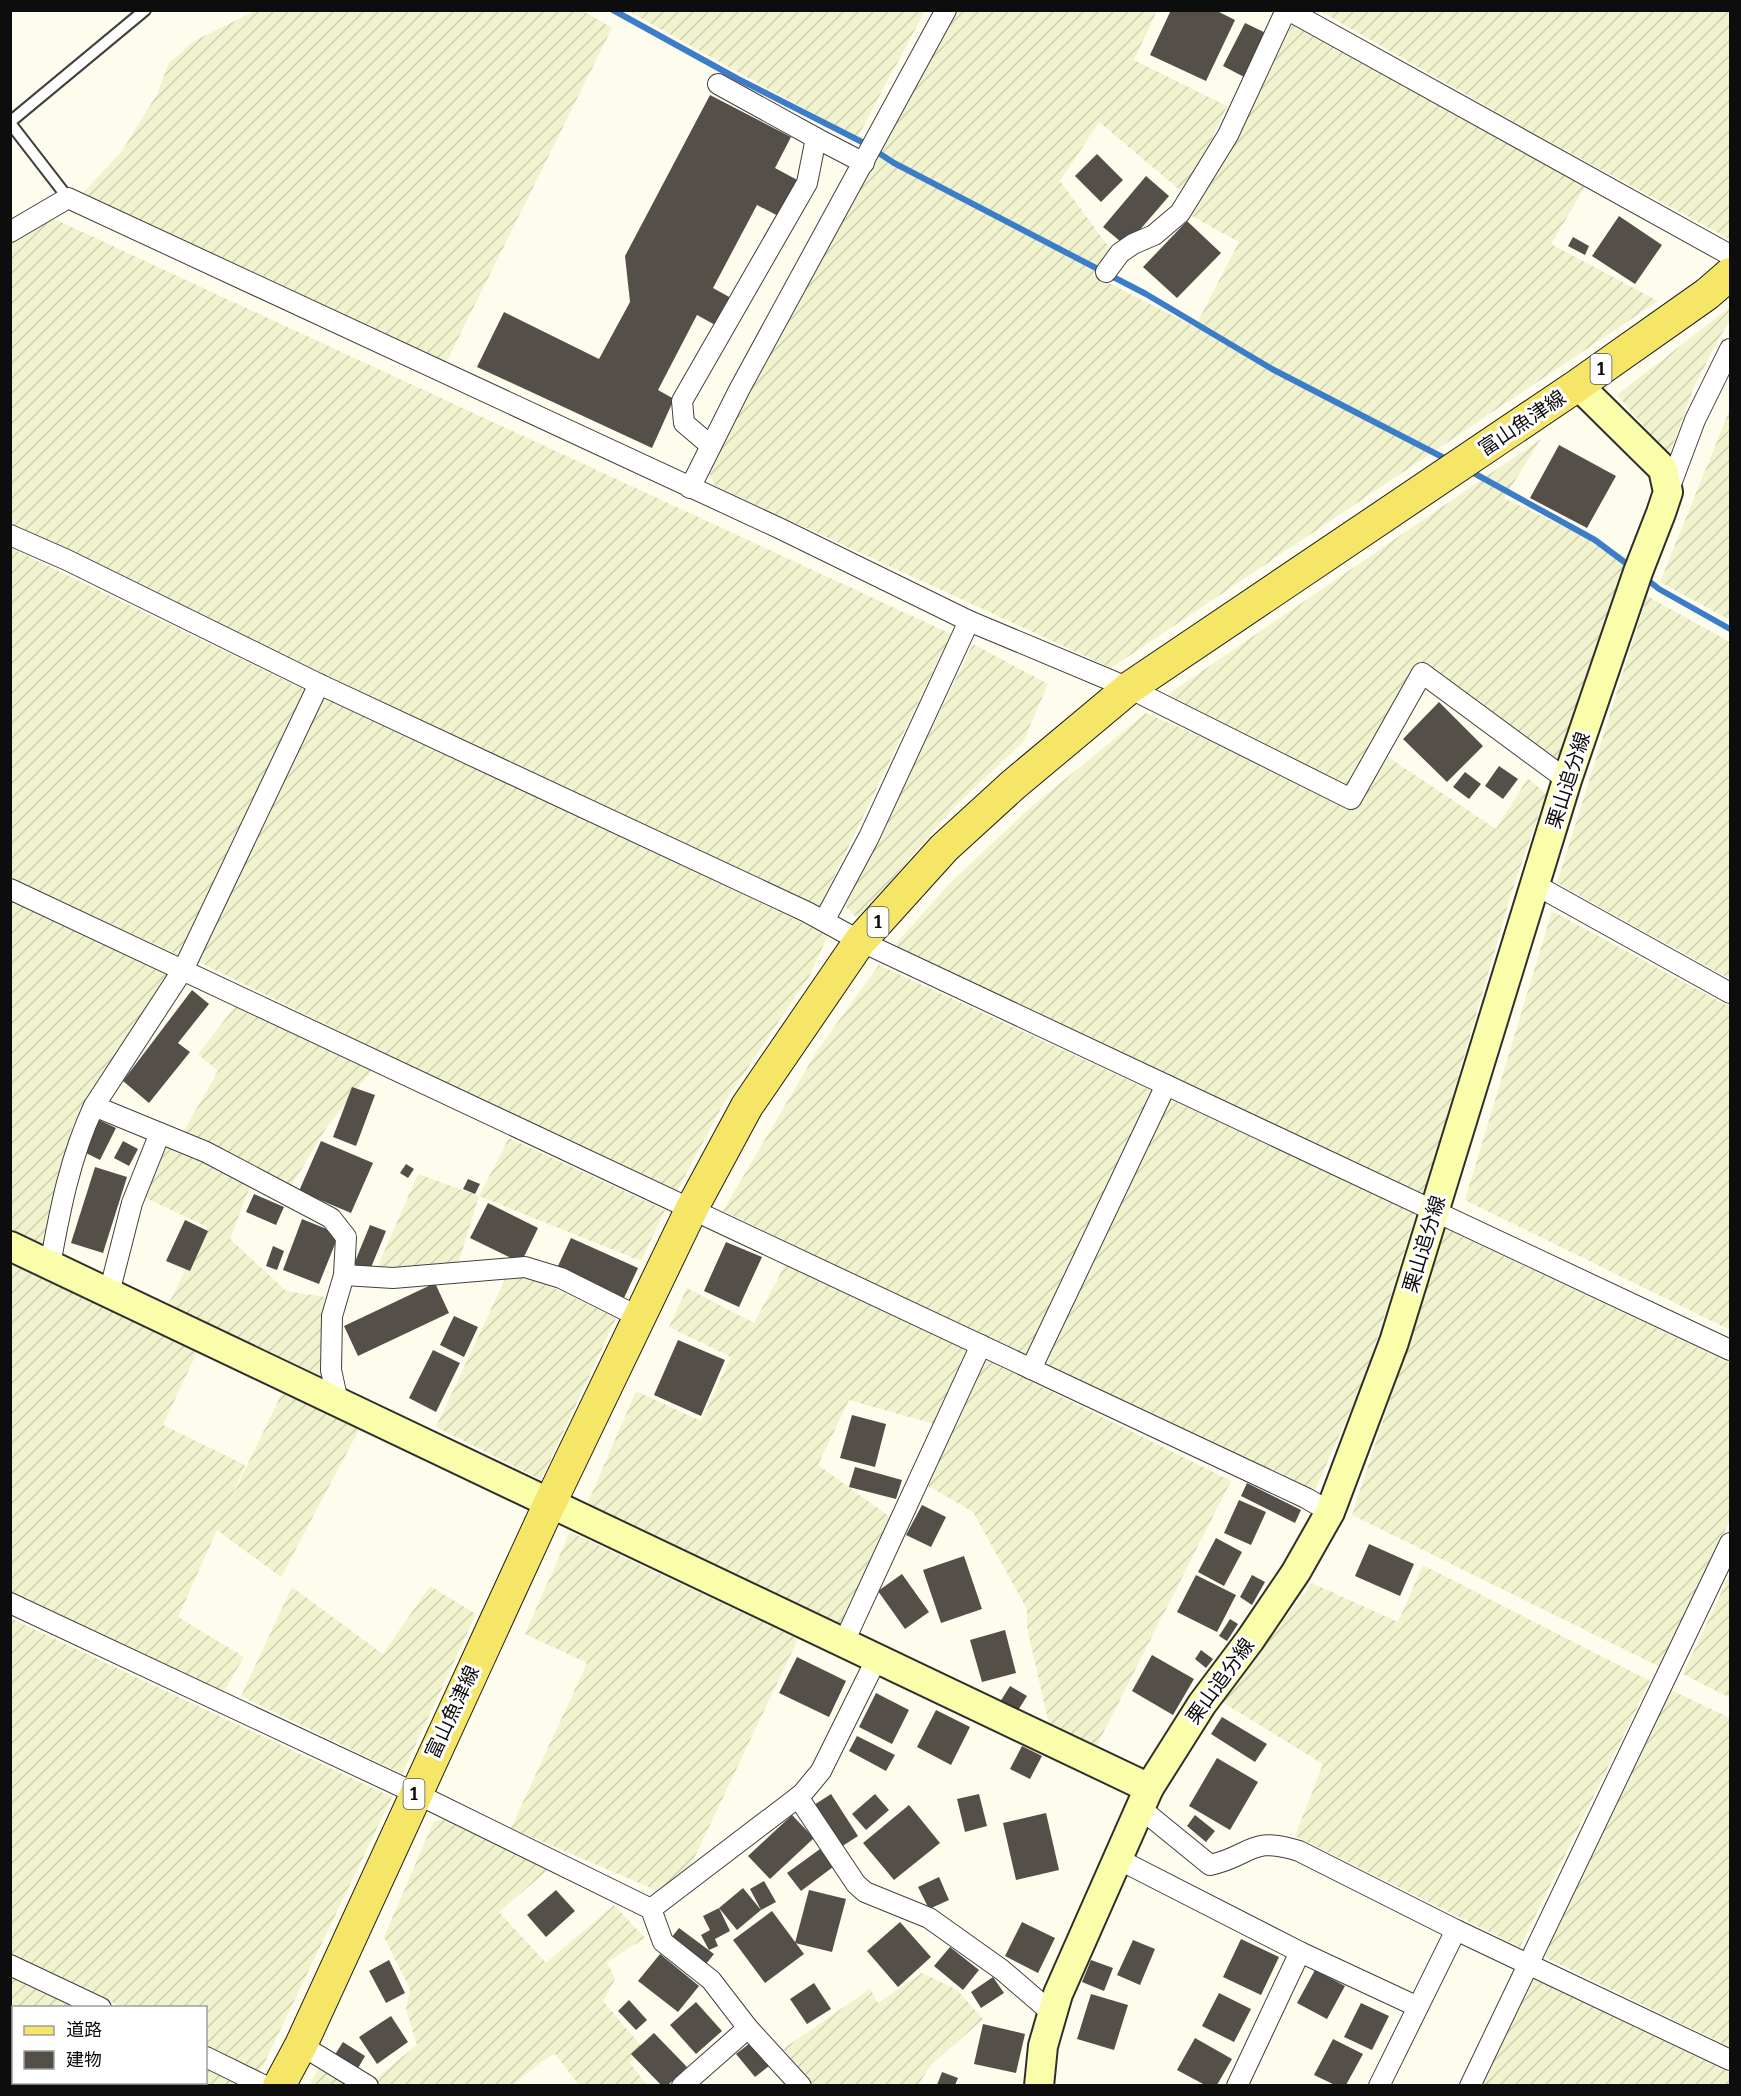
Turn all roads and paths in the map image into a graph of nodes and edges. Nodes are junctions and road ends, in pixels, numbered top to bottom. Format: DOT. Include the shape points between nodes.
graph roads {
  1 [pos="145,10"];
  2 [pos="946,10"];
  3 [pos="1287,10"];
  4 [pos="718,84"];
  5 [pos="10,122"];
  6 [pos="816,138"];
  7 [pos="864,163"];
  8 [pos="68,198"];
  9 [pos="10,232"];
  10 [pos="1731,255"];
  11 [pos="1106,272"];
  12 [pos="1731,274"];
  13 [pos="1731,349"];
  14 [pos="1578,385"];
  15 [pos="711,446"];
  16 [pos="690,488"];
  17 [pos="1668,492"];
  18 [pos="10,535"];
  19 [pos="969,621"];
  20 [pos="319,684"];
  21 [pos="1129,688"];
  22 [pos="1567,780"];
  23 [pos="1534,884"];
  24 [pos="10,889"];
  25 [pos="824,921"];
  26 [pos="860,941"];
  27 [pos="184,968"];
  28 [pos="1731,993"];
  29 [pos="1166,1085"];
  30 [pos="94,1106"];
  31 [pos="160,1133"];
  32 [pos="692,1208"];
  33 [pos="1435,1211"];
  34 [pos="10,1246"];
  35 [pos="50,1265"];
  36 [pos="344,1275"];
  37 [pos="109,1293"];
  38 [pos="639,1317"];
  39 [pos="981,1345"];
  40 [pos="1731,1350"];
  41 [pos="1031,1369"];
  42 [pos="338,1402"];
  43 [pos="550,1503"];
  44 [pos="1330,1512"];
  45 [pos="1731,1544"];
  46 [pos="10,1603"];
  47 [pos="843,1644"];
  48 [pos="876,1660"];
  49 [pos="415,1793"];
  50 [pos="798,1797"];
  51 [pos="1144,1798"];
  52 [pos="1118,1859"];
  53 [pos="651,1909"];
  54 [pos="1456,1930"];
  55 [pos="1300,1952"];
  56 [pos="1528,1962"];
  57 [pos="10,1965"];
  58 [pos="99,2006"];
  59 [pos="1418,2007"];
  60 [pos="1052,2013"];
  61 [pos="748,2028"];
  62 [pos="301,2045"];
  63 [pos="207,2057"];
  64 [pos="1731,2060"];
  65 [pos="265,2085"];
  66 [pos="279,2085"];
  67 [pos="368,2085"];
  68 [pos="682,2085"];
  69 [pos="801,2085"];
  70 [pos="1039,2085"];
  71 [pos="1237,2085"];
  72 [pos="1379,2085"];
  73 [pos="1470,2085"];
  1 -- 5 [label="lane"];
  2 -- 7 [label="street"];
  3 -- 10 [label="street"];
  3 -- 11 [label="street" via="1228,135 1180,213 1154,236 1120,253"];
  4 -- 6 [label="street"];
  5 -- 8 [label="lane"];
  6 -- 7 [label="street"];
  6 -- 15 [label="street" via="807,183 682,401 684,423"];
  7 -- 15 [label="street"];
  8 -- 9 [label="street"];
  8 -- 16 [label="street"];
  12 -- 14 [label="main road, 富山魚津線 / 1"];
  13 -- 17 [label="street" via="1695,420"];
  14 -- 17 [label="main road" via="1663,469"];
  14 -- 21 [label="main road, 富山魚津線 / 1"];
  15 -- 16 [label="street"];
  16 -- 19 [label="street"];
  17 -- 22 [label="main road, 栗山追分線"];
  18 -- 20 [label="street"];
  19 -- 21 [label="street"];
  19 -- 25 [label="street" via="869,837"];
  20 -- 25 [label="street"];
  20 -- 27 [label="street"];
  21 -- 22 [label="street" via="1351,799 1422,673"];
  21 -- 26 [label="main road, 1" via="944,848"];
  22 -- 23 [label="main road, 栗山追分線"];
  23 -- 28 [label="street"];
  23 -- 33 [label="main road, 栗山追分線"];
  24 -- 27 [label="street"];
  25 -- 26 [label="street"];
  26 -- 29 [label="street"];
  26 -- 32 [label="main road, 1" via="747,1106"];
  27 -- 30 [label="street"];
  27 -- 32 [label="street"];
  29 -- 33 [label="street"];
  29 -- 41 [label="street"];
  30 -- 31 [label="street"];
  30 -- 35 [label="street" via="79,1138 65,1187"];
  31 -- 36 [label="street" via="206,1152 331,1218 346,1237"];
  31 -- 37 [label="street" via="132,1203"];
  32 -- 38 [label="main road, 1"];
  32 -- 39 [label="street"];
  33 -- 40 [label="street"];
  33 -- 44 [label="main road, 栗山追分線" via="1394,1342"];
  34 -- 35 [label="main road"];
  35 -- 37 [label="main road"];
  36 -- 38 [label="street" via="393,1278 525,1267 561,1278"];
  36 -- 42 [label="street" via="332,1316 331,1370"];
  37 -- 42 [label="main road"];
  38 -- 43 [label="main road, 1"];
  39 -- 41 [label="street"];
  39 -- 47 [label="street"];
  41 -- 44 [label="street"];
  42 -- 43 [label="main road"];
  43 -- 47 [label="main road"];
  43 -- 49 [label="main road, 富山魚津線 / 1"];
  44 -- 51 [label="main road, 栗山追分線" via="1296,1572 1202,1704"];
  45 -- 56 [label="street"];
  46 -- 49 [label="street"];
  47 -- 48 [label="main road"];
  48 -- 50 [label="street" via="821,1771"];
  48 -- 51 [label="main road"];
  49 -- 53 [label="street"];
  49 -- 62 [label="main road, 富山魚津線 / 1"];
  50 -- 53 [label="street"];
  50 -- 60 [label="street" via="865,1892 928,1918 1002,1970"];
  51 -- 52 [label="main road, 栗山追分線"];
  51 -- 54 [label="street" via="1152,1815 1210,1865 1226,1862 1254,1846 1278,1844"];
  52 -- 55 [label="street"];
  52 -- 60 [label="main road, 栗山追分線"];
  53 -- 61 [label="street" via="663,1942 711,1980"];
  54 -- 56 [label="street"];
  54 -- 59 [label="street"];
  55 -- 59 [label="street"];
  55 -- 71 [label="street"];
  56 -- 64 [label="street"];
  56 -- 73 [label="street"];
  57 -- 58 [label="street"];
  59 -- 72 [label="street"];
  60 -- 70 [label="main road, 栗山追分線"];
  61 -- 68 [label="street"];
  61 -- 69 [label="street"];
  62 -- 66 [label="main road, 富山魚津線 / 1"];
  62 -- 67 [label="street"];
  63 -- 65 [label="street"];
}
